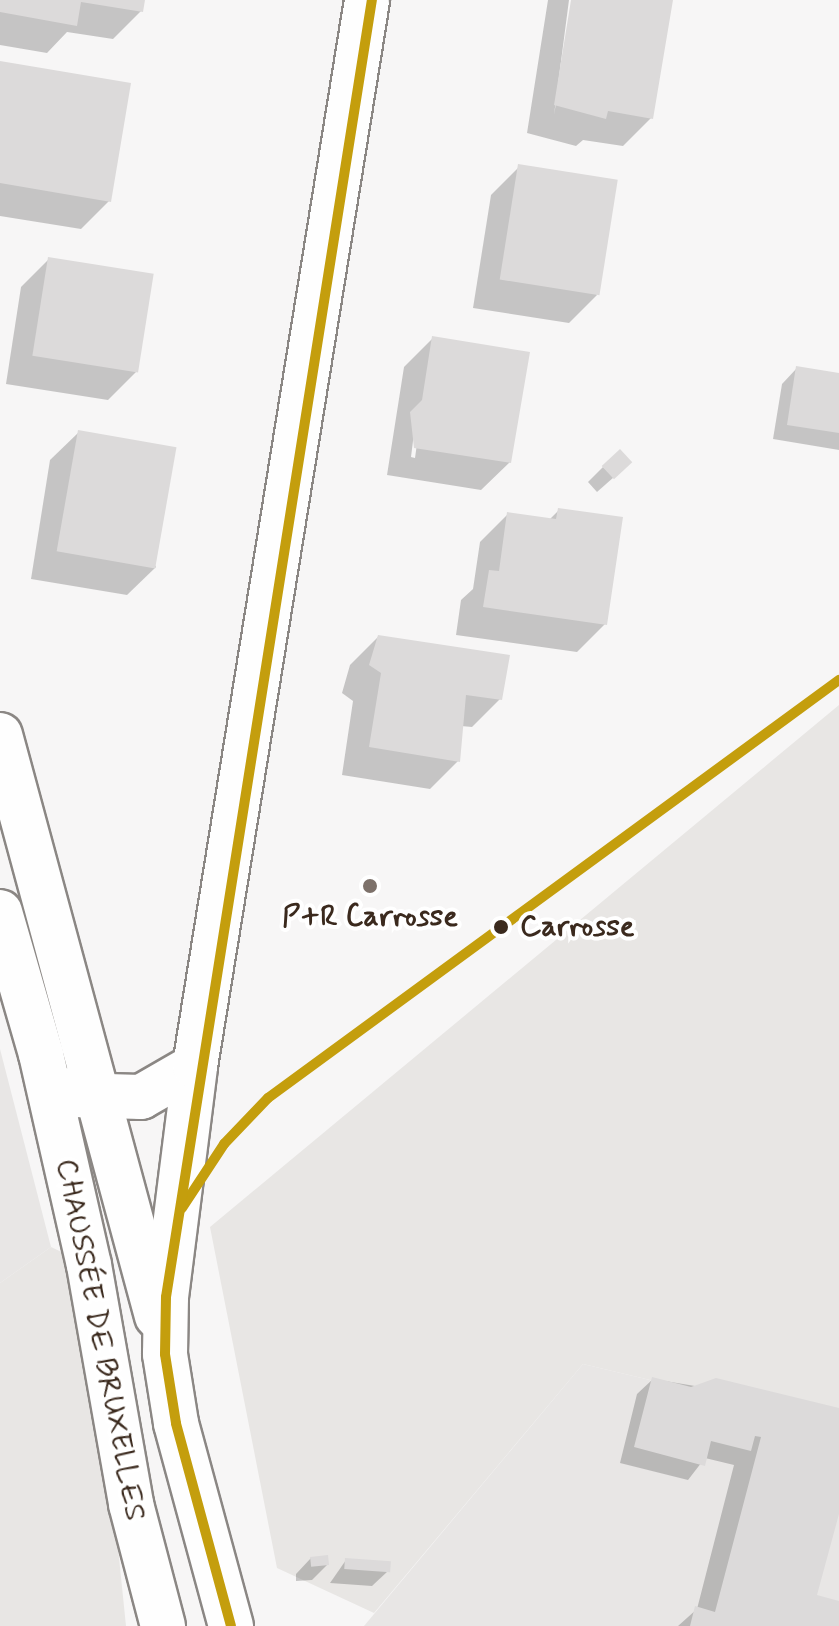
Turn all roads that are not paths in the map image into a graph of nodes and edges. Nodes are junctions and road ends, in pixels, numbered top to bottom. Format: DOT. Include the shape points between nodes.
graph roads {
  1 [pos="367,0"];
  2 [pos="0,735"];
  3 [pos="0,912"];
  4 [pos="41,1054"];
  5 [pos="195,1066"];
  6 [pos="96,1095"];
  7 [pos="165,1354"];
  8 [pos="163,1626"];
  9 [pos="231,1626"];
  1 -- 5 [label="main road, CHAUSSÉE DE BRUXELLES"];
  2 -- 6 [label="main road"];
  3 -- 4 [label="main road, CHAUSSÉE DE BRUXELLES"];
  4 -- 6 [label="main road" via="73,1095"];
  4 -- 8 [label="main road, CHAUSSÉE DE BRUXELLES" via="89,1265 131,1504"];
  5 -- 6 [label="main road" via="141,1097"];
  5 -- 7 [label="main road, CHAUSSÉE DE BRUXELLES" via="166,1297"];
  6 -- 7 [label="main road"];
  7 -- 9 [label="main road, CHAUSSÉE DE BRUXELLES" via="176,1423"];
}
